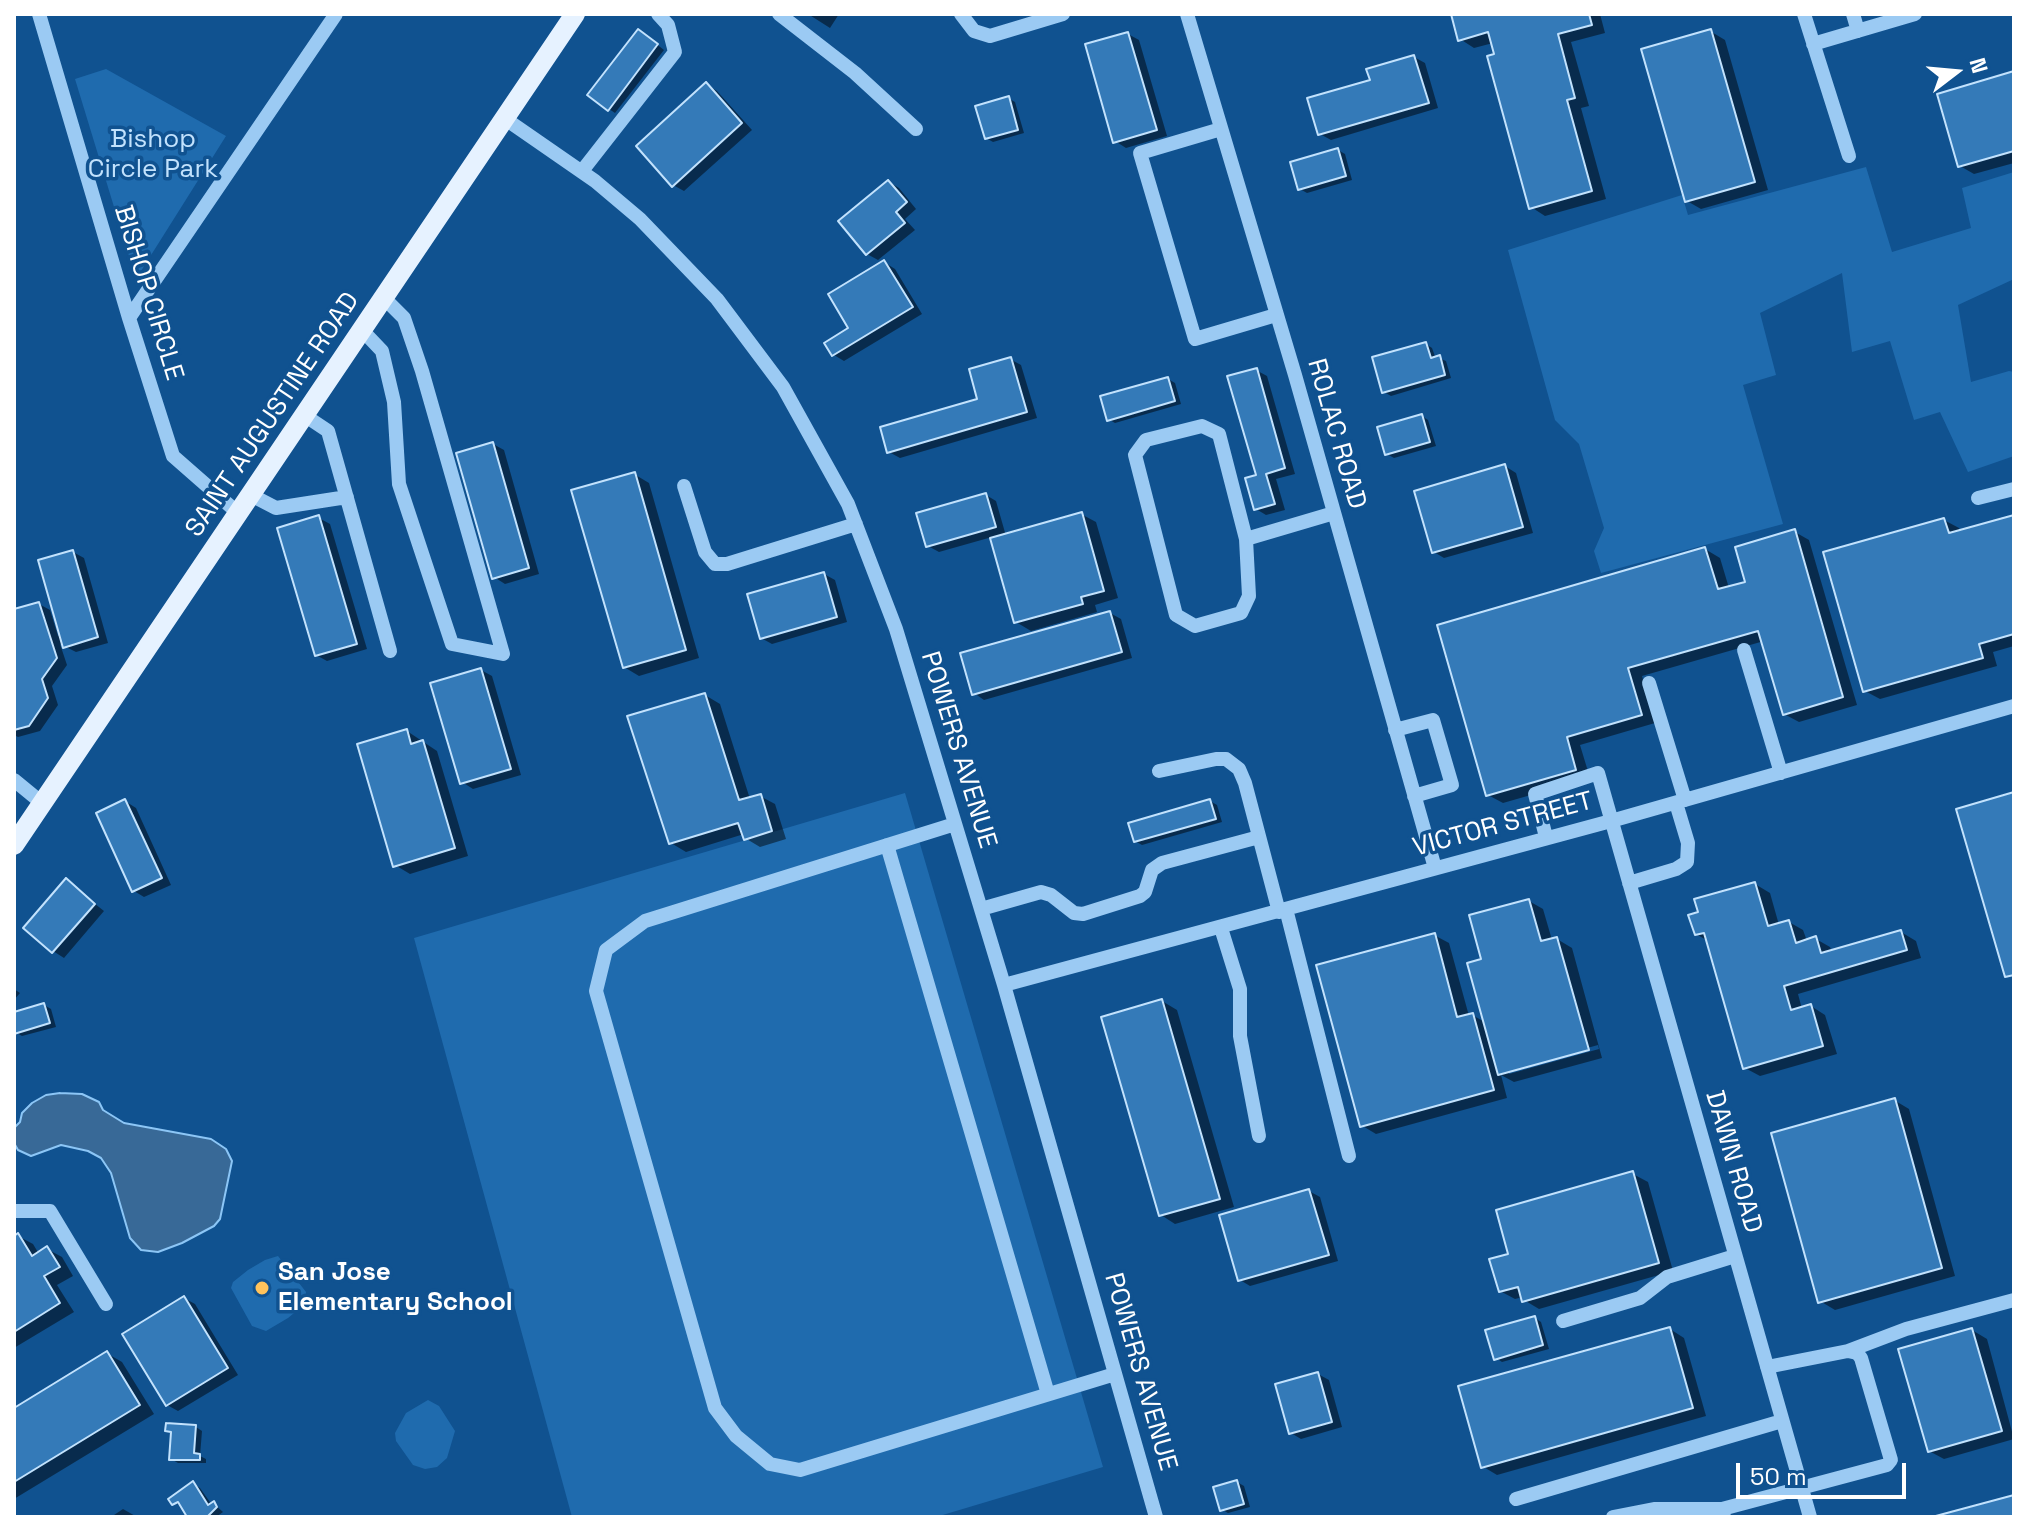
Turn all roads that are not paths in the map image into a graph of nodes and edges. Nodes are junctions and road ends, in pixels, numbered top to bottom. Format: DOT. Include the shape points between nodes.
graph roads {
  1 [pos="39,14"];
  2 [pos="336,14"];
  3 [pos="575,14"];
  4 [pos="658,14"];
  5 [pos="779,14"];
  6 [pos="961,14"];
  7 [pos="1063,14"];
  8 [pos="1187,14"];
  9 [pos="1804,14"];
  10 [pos="1853,14"];
  11 [pos="1915,14"];
  12 [pos="1858,31"];
  13 [pos="1813,44"];
  14 [pos="504,118"];
  15 [pos="916,129"];
  16 [pos="1221,129"];
  17 [pos="1849,156"];
  18 [pos="582,171"];
  19 [pos="383,297"];
  20 [pos="1276,315"];
  21 [pos="129,318"];
  22 [pos="362,330"];
  23 [pos="304,415"];
  24 [pos="684,486"];
  25 [pos="2014,489"];
  26 [pos="251,495"];
  27 [pos="347,497"];
  28 [pos="1978,498"];
  29 [pos="238,513"];
  30 [pos="1334,513"];
  31 [pos="856,524"];
  32 [pos="1246,539"];
  33 [pos="1744,650"];
  34 [pos="390,651"];
  35 [pos="1649,683"];
  36 [pos="2014,706"];
  37 [pos="1395,730"];
  38 [pos="1159,771"];
  39 [pos="1781,773"];
  40 [pos="14,780"];
  41 [pos="1414,796"];
  42 [pos="1680,801"];
  43 [pos="42,803"];
  44 [pos="1611,821"];
  45 [pos="955,824"];
  46 [pos="1259,837"];
  47 [pos="1546,837"];
  48 [pos="14,845"];
  49 [pos="887,845"];
  50 [pos="1435,868"];
  51 [pos="1629,883"];
  52 [pos="981,909"];
  53 [pos="1283,910"];
  54 [pos="1221,928"];
  55 [pos="1004,985"];
  56 [pos="1259,1136"];
  57 [pos="1349,1156"];
  58 [pos="14,1211"];
  59 [pos="1735,1256"];
  60 [pos="2014,1300"];
  61 [pos="106,1304"];
  62 [pos="1563,1321"];
  63 [pos="1848,1351"];
  64 [pos="1767,1367"];
  65 [pos="1115,1374"];
  66 [pos="1048,1394"];
  67 [pos="1782,1421"];
  68 [pos="1801,1487"];
  69 [pos="1516,1499"];
  70 [pos="1723,1513"];
  71 [pos="1156,1517"];
  72 [pos="1613,1517"];
  73 [pos="1810,1517"];
  1 -- 21 [label="street, BISHOP CIRCLE"];
  2 -- 21 [label="street"];
  3 -- 14 [label="main road, SAINT AUGUSTINE ROAD"];
  4 -- 18 [label="street" via="668,25 675,52"];
  5 -- 15 [label="street"];
  6 -- 7 [label="street" via="974,31 990,36"];
  8 -- 16 [label="street, ROLAC ROAD"];
  9 -- 13 [label="street"];
  10 -- 12 [label="street"];
  11 -- 12 [label="street"];
  12 -- 13 [label="street"];
  13 -- 17 [label="street"];
  14 -- 18 [label="street, POWERS AVENUE"];
  14 -- 19 [label="main road, SAINT AUGUSTINE ROAD"];
  16 -- 20 [label="street, ROLAC ROAD"];
  16 -- 20 [label="street" via="1140,153 1195,339"];
  18 -- 31 [label="street, POWERS AVENUE" via="672,251 758,351 833,475"];
  19 -- 22 [label="main road, SAINT AUGUSTINE ROAD"];
  19 -- 22 [label="street" via="404,318 422,371 503,654 452,644 399,484 394,402 382,351"];
  20 -- 30 [label="street, ROLAC ROAD"];
  21 -- 29 [label="street, BISHOP CIRCLE" via="173,456"];
  22 -- 23 [label="main road, SAINT AUGUSTINE ROAD"];
  23 -- 26 [label="main road, SAINT AUGUSTINE ROAD"];
  23 -- 27 [label="street" via="328,431"];
  24 -- 31 [label="street" via="705,552 715,564"];
  25 -- 28 [label="street"];
  26 -- 27 [label="street" via="276,508"];
  26 -- 29 [label="main road, SAINT AUGUSTINE ROAD"];
  27 -- 34 [label="street"];
  29 -- 43 [label="main road, SAINT AUGUSTINE ROAD"];
  30 -- 32 [label="street"];
  30 -- 37 [label="street, ROLAC ROAD"];
  31 -- 45 [label="street, POWERS AVENUE" via="896,629"];
  32 -- 32 [label="street" via="1219,434 1202,426 1146,440 1135,455 1176,615 1195,626 1241,613 1249,596"];
  33 -- 39 [label="street"];
  35 -- 42 [label="street"];
  36 -- 39 [label="street, VICTOR STREET"];
  37 -- 41 [label="street, ROLAC ROAD"];
  37 -- 41 [label="street" via="1433,720 1452,785"];
  38 -- 46 [label="street" via="1216,759 1233,762 1245,783"];
  39 -- 42 [label="street, VICTOR STREET"];
  40 -- 43 [label="street"];
  41 -- 50 [label="street, ROLAC ROAD"];
  42 -- 44 [label="street, VICTOR STREET"];
  42 -- 51 [label="street" via="1687,862"];
  43 -- 48 [label="main road, SAINT AUGUSTINE ROAD"];
  44 -- 47 [label="street, VICTOR STREET"];
  44 -- 47 [label="street, DAWN ROAD" via="1598,773 1535,794"];
  44 -- 51 [label="street, DAWN ROAD"];
  45 -- 49 [label="street"];
  45 -- 52 [label="street, POWERS AVENUE"];
  46 -- 52 [label="street" via="1162,863 1152,870 1140,896 1083,914 1041,892"];
  46 -- 53 [label="street"];
  47 -- 50 [label="street, VICTOR STREET"];
  49 -- 66 [label="street"];
  49 -- 66 [label="street" via="645,921 606,950 596,991 715,1408 736,1436 770,1464 800,1470"];
  50 -- 53 [label="street, VICTOR STREET"];
  51 -- 59 [label="street, DAWN ROAD"];
  52 -- 55 [label="street, POWERS AVENUE"];
  53 -- 54 [label="street, VICTOR STREET"];
  53 -- 57 [label="street"];
  54 -- 55 [label="street, VICTOR STREET"];
  54 -- 56 [label="street" via="1240,989 1240,1036"];
  55 -- 65 [label="street, POWERS AVENUE"];
  58 -- 61 [label="street" via="50,1211"];
  59 -- 62 [label="street" via="1667,1277 1640,1298"];
  59 -- 64 [label="street, DAWN ROAD"];
  60 -- 63 [label="street"];
  63 -- 64 [label="street"];
  63 -- 68 [label="street" via="1861,1358 1891,1460"];
  64 -- 67 [label="street, DAWN ROAD"];
  65 -- 66 [label="street"];
  65 -- 71 [label="street, POWERS AVENUE"];
  67 -- 68 [label="street, DAWN ROAD"];
  67 -- 69 [label="street"];
  68 -- 70 [label="street"];
  68 -- 73 [label="street, DAWN ROAD"];
  70 -- 72 [label="street" via="1646,1510"];
}
